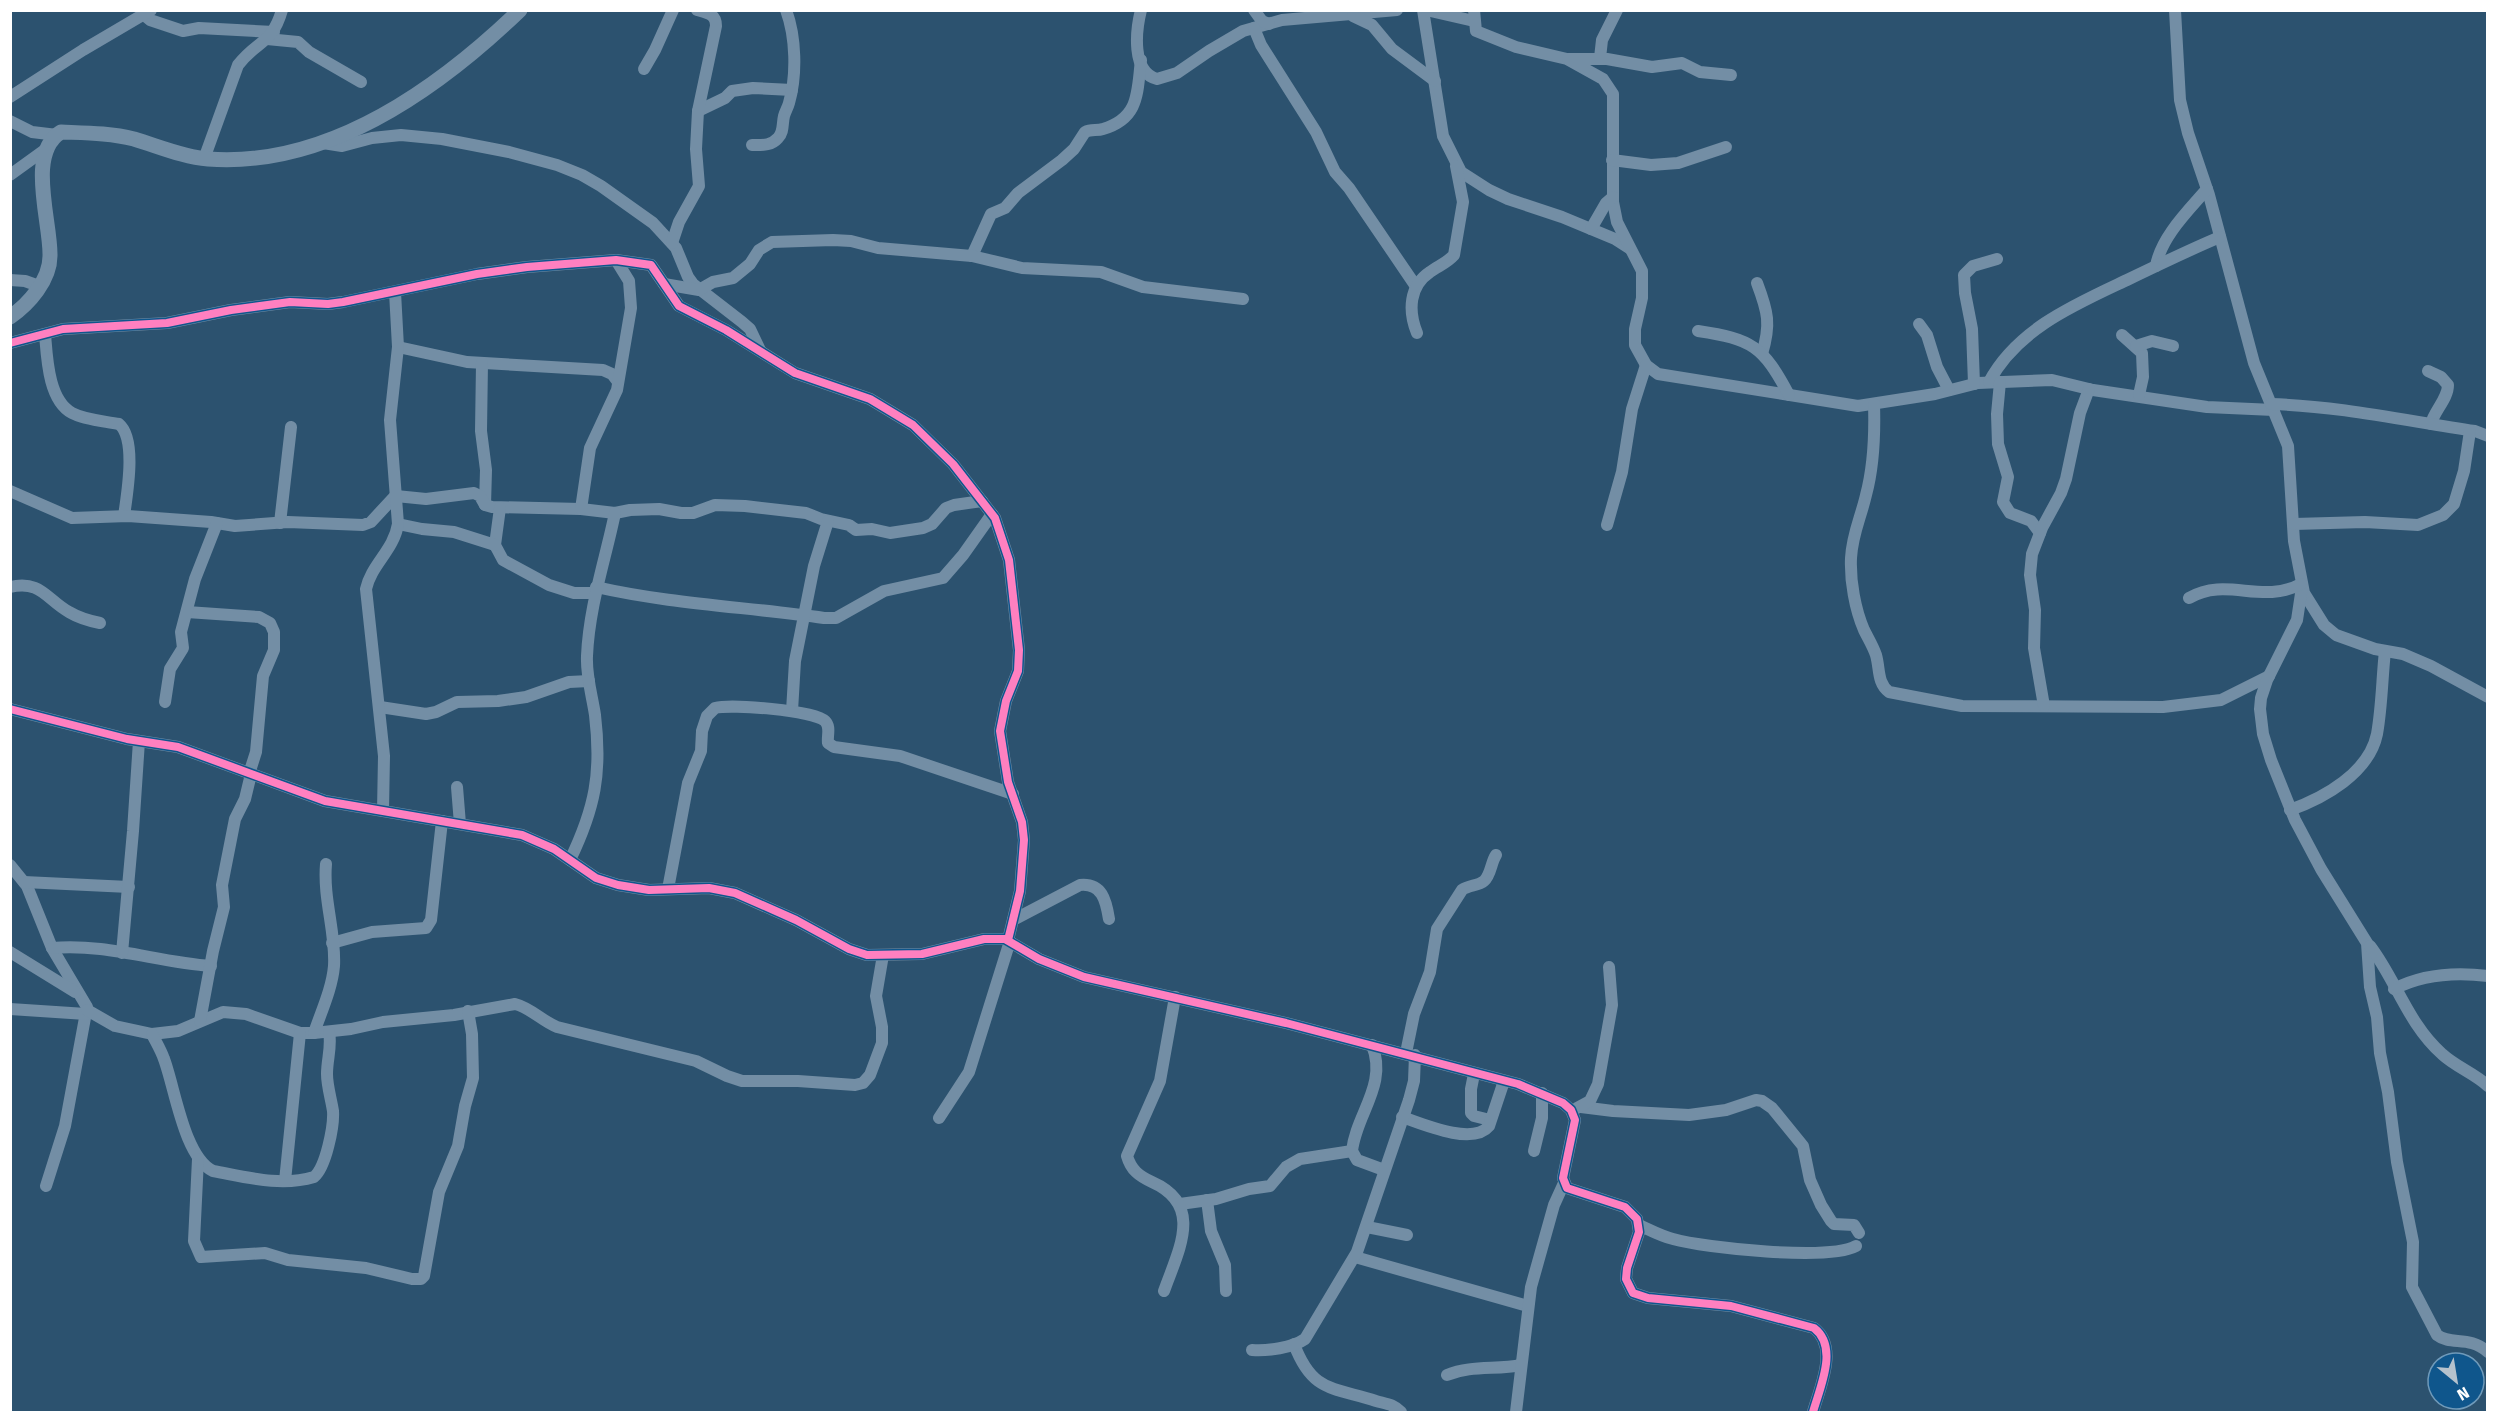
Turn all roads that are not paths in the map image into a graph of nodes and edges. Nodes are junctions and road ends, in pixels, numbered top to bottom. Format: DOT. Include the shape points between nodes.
graph roads {
  1 [pos="282,10"];
  2 [pos="520,10"];
  3 [pos="673,10"];
  4 [pos="697,10"];
  5 [pos="786,10"];
  6 [pos="1141,10"];
  7 [pos="1254,10"];
  8 [pos="1397,10"];
  9 [pos="1425,10"];
  10 [pos="1617,10"];
  11 [pos="2175,10"];
  12 [pos="147,13"];
  13 [pos="1351,15"];
  14 [pos="1474,16"];
  15 [pos="1269,24"];
  16 [pos="1254,28"];
  17 [pos="271,36"];
  18 [pos="1600,58"];
  19 [pos="1567,59"];
  20 [pos="1141,60"];
  21 [pos="644,69"];
  22 [pos="1731,75"];
  23 [pos="1435,81"];
  24 [pos="361,82"];
  25 [pos="792,90"];
  26 [pos="10,97"];
  27 [pos="698,111"];
  28 [pos="10,121"];
  29 [pos="57,135"];
  30 [pos="324,143"];
  31 [pos="753,145"];
  32 [pos="1726,147"];
  33 [pos="46,149"];
  34 [pos="204,159"];
  35 [pos="1612,160"];
  36 [pos="1455,162"];
  37 [pos="10,176"];
  38 [pos="2207,189"];
  39 [pos="1612,197"];
  40 [pos="1591,230"];
  41 [pos="2220,237"];
  42 [pos="672,243"];
  43 [pos="1632,249"];
  44 [pos="972,256"];
  45 [pos="1997,259"];
  46 [pos="616,260"];
  47 [pos="2156,266"];
  48 [pos="10,280"];
  49 [pos="1757,283"];
  50 [pos="663,284"];
  51 [pos="1416,285"];
  52 [pos="39,286"];
  53 [pos="699,290"];
  54 [pos="395,292"];
  55 [pos="1243,299"];
  56 [pos="10,317"];
  57 [pos="1918,324"];
  58 [pos="1698,331"];
  59 [pos="1417,333"];
  60 [pos="45,334"];
  61 [pos="2122,335"];
  62 [pos="10,343"];
  63 [pos="2136,346"];
  64 [pos="2173,346"];
  65 [pos="398,347"];
  66 [pos="760,351"];
  67 [pos="1762,354"];
  68 [pos="482,363"];
  69 [pos="1646,365"];
  70 [pos="2428,371"];
  71 [pos="618,382"];
  72 [pos="1994,382"];
  73 [pos="1974,384"];
  74 [pos="2089,389"];
  75 [pos="1949,390"];
  76 [pos="1788,395"];
  77 [pos="2139,395"];
  78 [pos="1874,404"];
  79 [pos="2273,407"];
  80 [pos="2431,424"];
  81 [pos="291,427"];
  82 [pos="2470,431"];
  83 [pos="2487,436"];
  84 [pos="10,491"];
  85 [pos="396,496"];
  86 [pos="982,501"];
  87 [pos="485,505"];
  88 [pos="500,508"];
  89 [pos="582,509"];
  90 [pos="615,513"];
  91 [pos="992,514"];
  92 [pos="124,516"];
  93 [pos="828,521"];
  94 [pos="217,523"];
  95 [pos="280,523"];
  96 [pos="398,524"];
  97 [pos="2294,524"];
  98 [pos="1607,525"];
  99 [pos="2040,533"];
  100 [pos="495,545"];
  101 [pos="2302,585"];
  102 [pos="10,587"];
  103 [pos="595,590"];
  104 [pos="2189,598"];
  105 [pos="187,612"];
  106 [pos="804,616"];
  107 [pos="100,623"];
  108 [pos="2385,651"];
  109 [pos="2269,676"];
  110 [pos="589,681"];
  111 [pos="2487,697"];
  112 [pos="165,702"];
  113 [pos="2044,706"];
  114 [pos="380,707"];
  115 [pos="10,709"];
  116 [pos="792,711"];
  117 [pos="139,741"];
  118 [pos="250,774"];
  119 [pos="457,787"];
  120 [pos="1013,794"];
  121 [pos="2290,810"];
  122 [pos="383,811"];
  123 [pos="442,821"];
  124 [pos="460,824"];
  125 [pos="1496,855"];
  126 [pos="570,860"];
  127 [pos="326,864"];
  128 [pos="10,865"];
  129 [pos="24,882"];
  130 [pos="129,887"];
  131 [pos="668,889"];
  132 [pos="1109,919"];
  133 [pos="1013,920"];
  134 [pos="1009,941"];
  135 [pos="332,943"];
  136 [pos="2367,943"];
  137 [pos="52,948"];
  138 [pos="10,952"];
  139 [pos="122,953"];
  140 [pos="883,955"];
  141 [pos="211,966"];
  142 [pos="1609,967"];
  143 [pos="2487,976"];
  144 [pos="2394,989"];
  145 [pos="78,994"];
  146 [pos="1175,997"];
  147 [pos="10,1009"];
  148 [pos="468,1011"];
  149 [pos="86,1012"];
  150 [pos="200,1021"];
  151 [pos="329,1032"];
  152 [pos="300,1033"];
  153 [pos="314,1033"];
  154 [pos="152,1034"];
  155 [pos="1372,1045"];
  156 [pos="1410,1054"];
  157 [pos="1474,1074"];
  158 [pos="1504,1081"];
  159 [pos="2487,1086"];
  160 [pos="1542,1093"];
  161 [pos="1576,1109"];
  162 [pos="1402,1117"];
  163 [pos="939,1118"];
  164 [pos="1490,1120"];
  165 [pos="1352,1151"];
  166 [pos="1534,1151"];
  167 [pos="198,1159"];
  168 [pos="1384,1170"];
  169 [pos="285,1182"];
  170 [pos="1564,1183"];
  171 [pos="46,1186"];
  172 [pos="1207,1200"];
  173 [pos="1180,1204"];
  174 [pos="1639,1225"];
  175 [pos="1367,1227"];
  176 [pos="1859,1233"];
  177 [pos="1407,1235"];
  178 [pos="1856,1246"];
  179 [pos="1355,1257"];
  180 [pos="1164,1291"];
  181 [pos="1226,1291"];
  182 [pos="1528,1306"];
  183 [pos="1294,1344"];
  184 [pos="1252,1350"];
  185 [pos="2487,1352"];
  186 [pos="1521,1365"];
  187 [pos="1447,1375"];
  188 [pos="1401,1413"];
  189 [pos="1516,1413"];
  190 [pos="1813,1413"];
  1 -- 17 [label="street"];
  2 -- 30 [label="street" via="464,60 405,104"];
  3 -- 21 [label="street"];
  4 -- 27 [label="street" via="716,20"];
  5 -- 25 [label="street" via="794,38"];
  6 -- 20 [label="street" via="1135,42"];
  7 -- 15 [label="street"];
  8 -- 13 [label="street"];
  9 -- 14 [label="street"];
  9 -- 23 [label="street"];
  10 -- 18 [label="street" via="1602,40"];
  11 -- 38 [label="street" via="2180,100"];
  12 -- 17 [label="street" via="150,20 183,31 199,28"];
  12 -- 26 [label="street"];
  13 -- 15 [label="street"];
  13 -- 23 [label="street" via="1372,25 1392,49"];
  14 -- 19 [label="street" via="1476,31 1516,47"];
  15 -- 16 [label="street"];
  16 -- 20 [label="street" via="1169,77 1153,78"];
  16 -- 51 [label="street" via="1316,132 1335,172"];
  17 -- 24 [label="street" via="298,42"];
  17 -- 34 [label="street" via="247,53 238,65"];
  18 -- 19 [label="street"];
  18 -- 22 [label="street" via="1652,67 1682,63 1700,72"];
  19 -- 35 [label="street" via="1603,79 1613,94"];
  20 -- 44 [label="street" via="1137,96 1126,118 1085,132 1062,160 1005,208 991,214"];
  23 -- 36 [label="street" via="1443,136"];
  25 -- 27 [label="street" via="732,91"];
  25 -- 31 [label="street" via="780,136 766,146"];
  27 -- 42 [label="street" via="699,186"];
  28 -- 29 [label="street" via="32,132"];
  29 -- 33 [label="street"];
  29 -- 34 [label="street" via="104,133"];
  30 -- 34 [label="street" via="266,159"];
  30 -- 42 [label="street" via="342,146 401,135 509,152 558,165 601,186 653,223"];
  32 -- 35 [label="street" via="1678,163 1652,165"];
  33 -- 37 [label="street"];
  33 -- 52 [label="street" via="44,205 50,257"];
  35 -- 39 [label="street"];
  36 -- 40 [label="street" via="1464,175 1489,190"];
  36 -- 51 [label="street" via="1463,202 1454,255"];
  38 -- 41 [label="street"];
  38 -- 47 [label="street" via="2164,242"];
  39 -- 40 [label="street"];
  39 -- 43 [label="street" via="1617,222"];
  40 -- 43 [label="street"];
  41 -- 47 [label="street"];
  41 -- 79 [label="street" via="2251,353"];
  42 -- 53 [label="street" via="688,277"];
  43 -- 69 [label="street" via="1642,271 1635,345"];
  44 -- 53 [label="street" via="878,248 851,241 772,242 733,278 712,282"];
  44 -- 55 [label="street" via="1022,268 1101,272 1143,287"];
  45 -- 73 [label="street" via="1973,266 1964,275 1972,329"];
  46 -- 50 [label="street" via="651,265"];
  46 -- 54 [label="street" via="481,273"];
  46 -- 71 [label="street" via="628,280 632,302"];
  47 -- 72 [label="street" via="2051,318 2011,352 1996,369"];
  48 -- 52 [label="street"];
  49 -- 67 [label="street" via="1769,318"];
  50 -- 53 [label="street"];
  50 -- 66 [label="street" via="679,306"];
  51 -- 59 [label="street" via="1411,313"];
  52 -- 56 [label="street"];
  53 -- 66 [label="street" via="750,329"];
  54 -- 60 [label="street" via="328,304 275,304 166,323 63,329"];
  54 -- 65 [label="street"];
  57 -- 75 [label="street" via="1927,335"];
  58 -- 67 [label="street" via="1748,342"];
  60 -- 62 [label="street"];
  60 -- 92 [label="street" via="53,384 63,405 74,414 119,424 128,437"];
  61 -- 63 [label="street"];
  63 -- 64 [label="street" via="2152,340"];
  63 -- 77 [label="street" via="2142,353 2143,364"];
  65 -- 68 [label="street"];
  65 -- 85 [label="street" via="390,420"];
  66 -- 86 [label="street" via="795,373 870,399 913,425 953,464"];
  67 -- 76 [label="street"];
  68 -- 71 [label="street" via="603,370"];
  68 -- 87 [label="street"];
  69 -- 76 [label="street" via="1658,374"];
  69 -- 98 [label="street" via="1632,409 1622,472"];
  70 -- 80 [label="street" via="2448,385"];
  71 -- 89 [label="street" via="590,448"];
  72 -- 73 [label="street"];
  72 -- 74 [label="street" via="2052,380"];
  72 -- 99 [label="street" via="1998,444 2008,477 2003,502 2010,513 2031,521"];
  73 -- 75 [label="street"];
  74 -- 77 [label="street"];
  74 -- 99 [label="street" via="2066,479"];
  75 -- 78 [label="street"];
  76 -- 78 [label="street" via="1858,406"];
  77 -- 79 [label="street" via="2207,407"];
  78 -- 113 [label="street" via="1874,451 1851,559 1859,616 1876,653 1883,688 1962,706"];
  79 -- 80 [label="street" via="2306,405"];
  79 -- 97 [label="street" via="2288,446"];
  80 -- 82 [label="street"];
  81 -- 95 [label="street"];
  82 -- 83 [label="street"];
  82 -- 97 [label="street" via="2454,504 2443,515 2418,525"];
  84 -- 92 [label="street" via="72,518"];
  85 -- 87 [label="street" via="426,499 474,493"];
  85 -- 95 [label="street" via="363,525"];
  85 -- 96 [label="street"];
  86 -- 91 [label="street"];
  86 -- 93 [label="street" via="954,504 928,526 893,533 856,530"];
  87 -- 88 [label="street"];
  88 -- 89 [label="street"];
  88 -- 100 [label="street"];
  89 -- 90 [label="street"];
  90 -- 93 [label="street" via="653,509 693,513 715,505 745,506 806,513"];
  90 -- 103 [label="street"];
  91 -- 106 [label="street" via="943,578 874,594 836,618"];
  91 -- 120 [label="street" via="1008,555 1017,629 1018,671 1006,700 1000,731"];
  92 -- 94 [label="street"];
  93 -- 106 [label="street"];
  94 -- 95 [label="street"];
  94 -- 105 [label="street"];
  96 -- 100 [label="street" via="454,532"];
  96 -- 114 [label="street" via="397,533 366,589"];
  97 -- 101 [label="street"];
  99 -- 113 [label="street" via="2030,575 2035,610 2034,648"];
  100 -- 103 [label="street" via="503,560 549,585 574,593"];
  101 -- 104 [label="street" via="2279,593 2207,589"];
  101 -- 108 [label="street" via="2308,602 2328,629 2344,639"];
  101 -- 109 [label="street" via="2297,621"];
  102 -- 107 [label="street" via="34,587 68,612"];
  103 -- 106 [label="street"];
  103 -- 110 [label="street" via="587,657"];
  105 -- 112 [label="street" via="181,632 183,648 170,669"];
  105 -- 118 [label="street" via="259,617 270,623 274,632 274,650 263,676 256,752"];
  106 -- 116 [label="street" via="795,661"];
  108 -- 111 [label="street" via="2431,666"];
  108 -- 121 [label="street" via="2377,736 2368,754 2354,773 2330,792"];
  109 -- 113 [label="street" via="2221,700 2191,705"];
  109 -- 121 [label="street" via="2260,709 2271,760"];
  110 -- 114 [label="street" via="569,682 526,697 457,702 426,714"];
  110 -- 126 [label="street" via="598,741 595,790 591,813"];
  114 -- 122 [label="street"];
  115 -- 117 [label="street"];
  116 -- 120 [label="street" via="811,713 826,721 828,742 834,747 900,756"];
  116 -- 131 [label="street" via="721,707 710,711 702,731 701,751 688,783"];
  117 -- 118 [label="street" via="178,747"];
  117 -- 130 [label="street"];
  118 -- 122 [label="street" via="325,801"];
  118 -- 141 [label="street" via="245,799 235,819 222,885 224,907"];
  119 -- 124 [label="street"];
  120 -- 133 [label="street" via="1022,822 1024,851"];
  121 -- 136 [label="street"];
  122 -- 123 [label="street"];
  123 -- 124 [label="street"];
  123 -- 135 [label="street" via="431,920 426,928 372,932"];
  124 -- 126 [label="street" via="522,835"];
  125 -- 156 [label="street" via="1483,882 1462,890 1437,929 1430,972 1414,1014"];
  126 -- 131 [label="street" via="596,878 618,885"];
  127 -- 135 [label="street"];
  128 -- 129 [label="street"];
  129 -- 130 [label="street"];
  129 -- 137 [label="street"];
  130 -- 139 [label="street"];
  131 -- 140 [label="street" via="709,888 735,893 849,949"];
  132 -- 133 [label="street" via="1105,898 1088,884"];
  133 -- 134 [label="street"];
  134 -- 140 [label="street" via="984,939 922,954"];
  134 -- 146 [label="street" via="1078,975"];
  134 -- 163 [label="street" via="969,1072"];
  135 -- 153 [label="street" via="333,977"];
  136 -- 144 [label="street"];
  136 -- 185 [label="street" via="2370,987 2413,1242 2412,1287 2437,1335 2442,1339 2469,1341"];
  137 -- 139 [label="street" via="87,946"];
  137 -- 145 [label="street"];
  138 -- 145 [label="street"];
  139 -- 141 [label="street"];
  140 -- 148 [label="street" via="876,996 882,1042 870,1075 855,1085 742,1081 696,1061 557,1027 524,1006"];
  141 -- 150 [label="street"];
  142 -- 161 [label="street" via="1612,1005 1598,1084 1590,1101"];
  143 -- 144 [label="street" via="2438,975"];
  144 -- 159 [label="street" via="2442,1054"];
  145 -- 149 [label="street"];
  146 -- 155 [label="street"];
  146 -- 173 [label="street" via="1160,1081 1127,1156 1137,1175 1166,1188"];
  147 -- 149 [label="street"];
  148 -- 151 [label="street"];
  148 -- 167 [label="street" via="472,1078 458,1146 439,1192 421,1279 366,1268 292,1261 265,1253 201,1257 194,1241"];
  149 -- 154 [label="street" via="115,1026"];
  149 -- 171 [label="street" via="65,1126"];
  150 -- 152 [label="street" via="223,1012 239,1012"];
  150 -- 154 [label="street" via="178,1031"];
  151 -- 153 [label="street"];
  151 -- 169 [label="street" via="327,1074 333,1114 323,1162 314,1177"];
  152 -- 153 [label="street"];
  152 -- 169 [label="street"];
  154 -- 167 [label="street" via="165,1060 172,1092"];
  155 -- 156 [label="street"];
  155 -- 165 [label="street" via="1377,1060 1374,1085"];
  156 -- 157 [label="street"];
  156 -- 162 [label="street" via="1414,1081"];
  157 -- 158 [label="street"];
  157 -- 164 [label="street" via="1471,1113"];
  158 -- 160 [label="street"];
  158 -- 164 [label="street"];
  160 -- 161 [label="street"];
  160 -- 166 [label="street" via="1542,1118"];
  161 -- 170 [label="street"];
  161 -- 176 [label="street" via="1689,1115 1762,1101 1803,1146 1810,1180 1831,1221 1854,1225"];
  162 -- 164 [label="street" via="1465,1134 1485,1130"];
  162 -- 168 [label="street"];
  165 -- 168 [label="street" via="1357,1160"];
  165 -- 172 [label="street" via="1300,1159 1286,1167 1270,1186"];
  167 -- 169 [label="street" via="213,1171"];
  168 -- 175 [label="street"];
  170 -- 174 [label="street" via="1571,1191 1625,1208"];
  170 -- 182 [label="street" via="1537,1258"];
  172 -- 173 [label="street"];
  172 -- 181 [label="street" via="1211,1231 1225,1265"];
  173 -- 180 [label="street" via="1184,1222"];
  174 -- 178 [label="street" via="1670,1239 1712,1248 1820,1253"];
  174 -- 190 [label="street" via="1626,1279 1634,1293 1648,1298 1731,1306 1802,1323 1822,1334 1827,1357"];
  175 -- 177 [label="street"];
  175 -- 179 [label="street"];
  179 -- 182 [label="street"];
  179 -- 183 [label="street" via="1305,1339"];
  182 -- 186 [label="street"];
  183 -- 184 [label="street"];
  183 -- 188 [label="street" via="1306,1371 1319,1383 1390,1403"];
  186 -- 187 [label="street" via="1461,1369"];
  186 -- 189 [label="street"];
}
